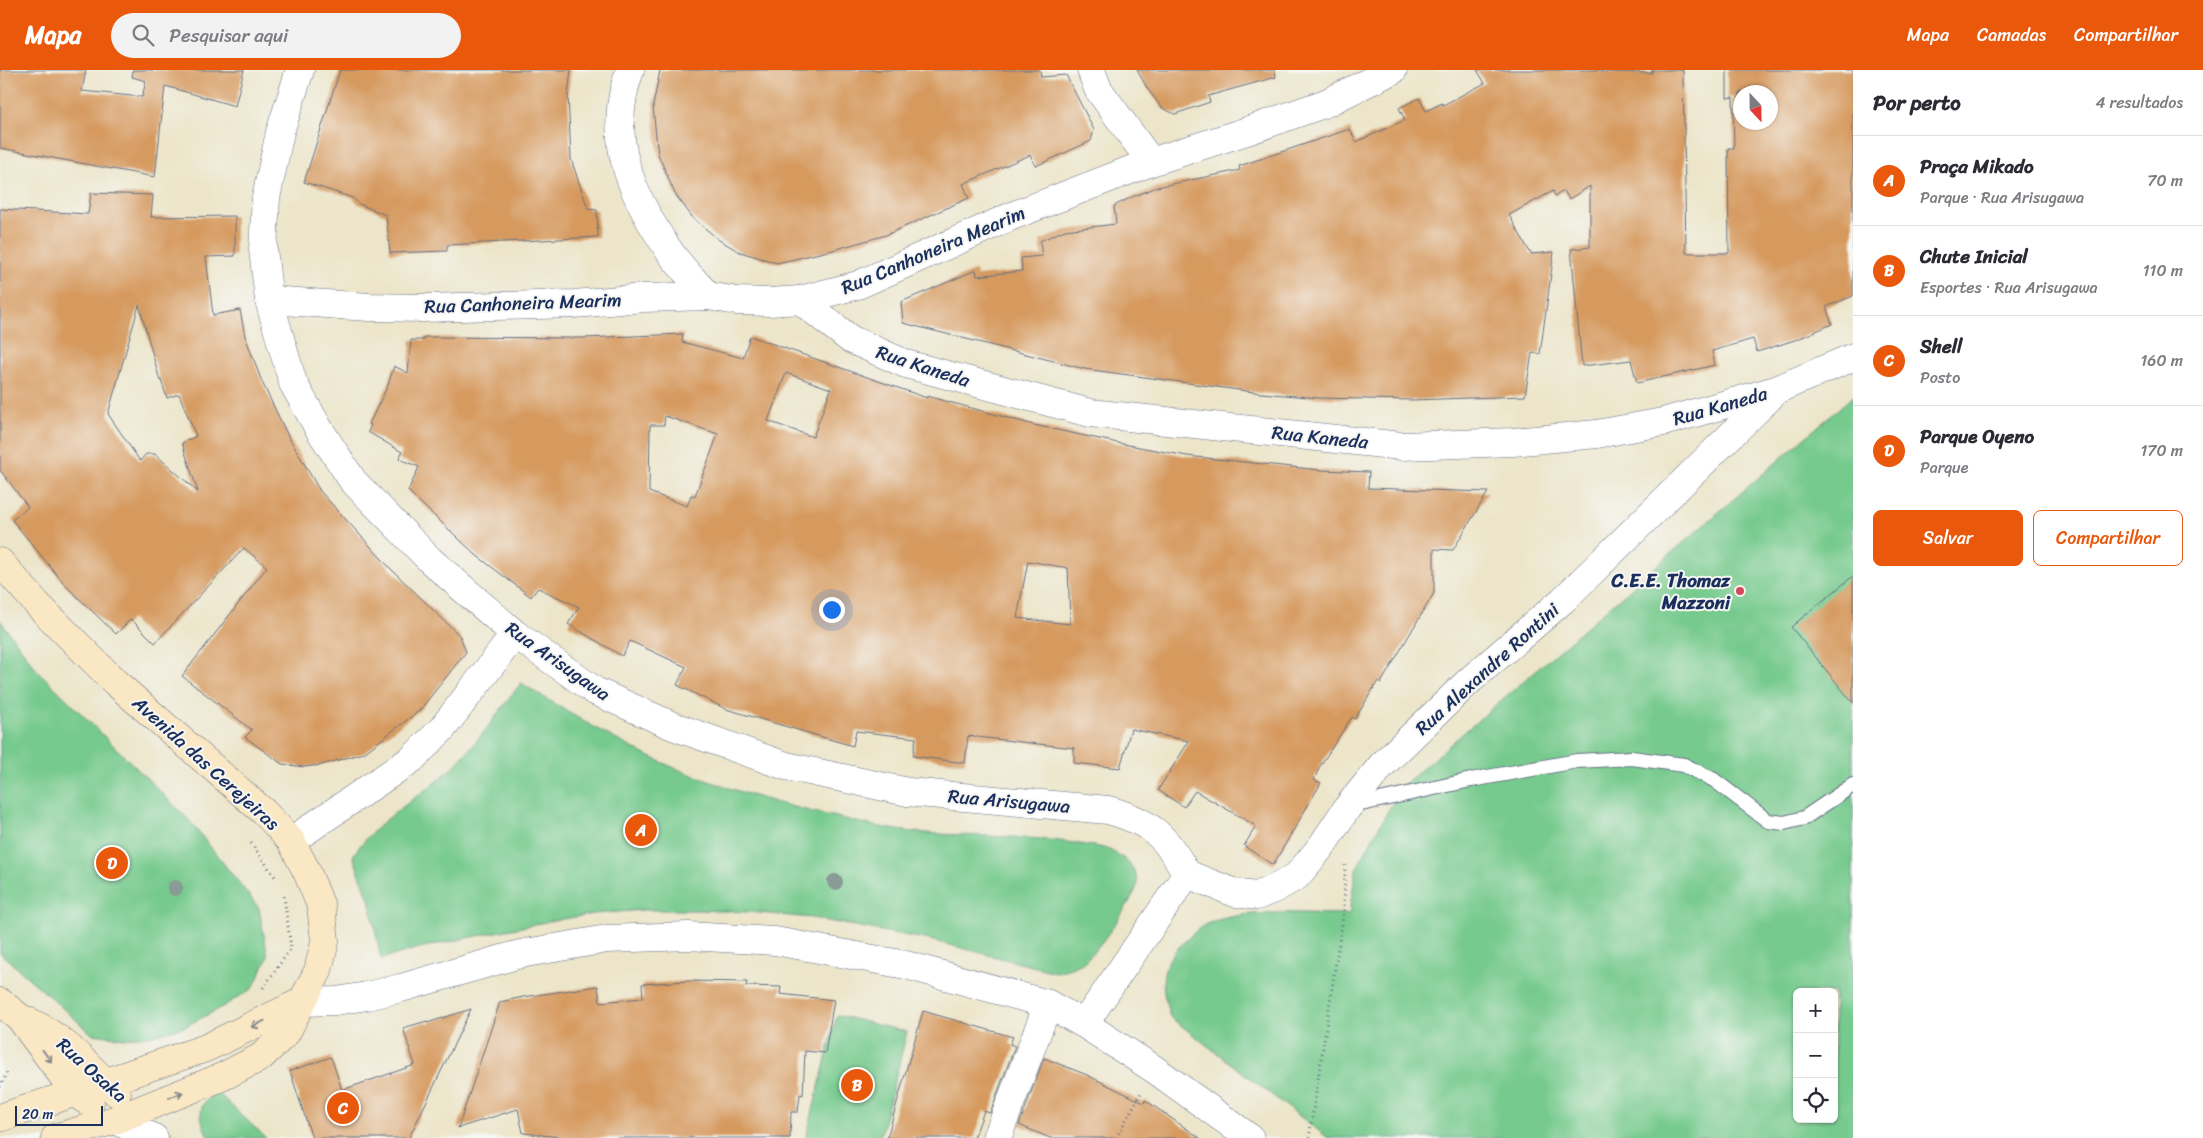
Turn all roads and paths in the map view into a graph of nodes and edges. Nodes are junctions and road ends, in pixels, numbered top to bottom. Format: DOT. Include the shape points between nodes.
graph roads {
  1 [pos="300,70"];
  2 [pos="630,70"];
  3 [pos="1091,70"];
  4 [pos="1393,70"];
  5 [pos="1151,162"];
  6 [pos="708,296"];
  7 [pos="269,300"];
  8 [pos="800,300"];
  9 [pos="1853,357"];
  10 [pos="1776,390"];
  11 [pos="0,562"];
  12 [pos="515,634"];
  13 [pos="1853,784"];
  14 [pos="1344,812"];
  15 [pos="292,841"];
  16 [pos="250,842"];
  17 [pos="1187,874"];
  18 [pos="278,881"];
  19 [pos="283,888"];
  20 [pos="263,988"];
  21 [pos="301,1002"];
  22 [pos="1048,1004"];
  23 [pos="9,1010"];
  24 [pos="1084,1024"];
  25 [pos="1154,1069"];
  26 [pos="8,1070"];
  27 [pos="106,1083"];
  28 [pos="0,1087"];
  29 [pos="76,1094"];
  30 [pos="126,1115"];
  31 [pos="0,1118"];
  32 [pos="56,1138"];
  33 [pos="154,1138"];
  34 [pos="997,1138"];
  35 [pos="1116,1138"];
  36 [pos="1250,1138"];
  37 [pos="1309,1138"];
  1 -- 7 [label="street, Rua Arisugawa" via="280,132 266,198 263,250"];
  2 -- 6 [label="street" via="619,127 624,163 642,206 667,248"];
  3 -- 5 [label="street" via="1098,89"];
  4 -- 5 [label="street, Rua Canhoneira Mearim" via="1326,103"];
  5 -- 8 [label="street, Rua Canhoneira Mearim" via="1012,216 858,285"];
  6 -- 7 [label="street, Rua Canhoneira Mearim" via="424,308"];
  6 -- 8 [label="street, Rua Canhoneira Mearim" via="737,301"];
  7 -- 12 [label="street, Rua Arisugawa" via="294,383 353,481 430,560"];
  8 -- 10 [label="street, Rua Kaneda" via="850,339 906,364 1090,413 1402,446 1514,442 1597,434 1663,422"];
  9 -- 10 [label="street, Rua Kaneda"];
  10 -- 14 [label="street, Rua Alexandre Rontini" via="1563,600 1468,681 1382,765"];
  11 -- 15 [label="main road, Avenida das Cerejeiras" via="38,606 116,683 265,813"];
  12 -- 15 [label="street" via="442,729 412,759"];
  12 -- 17 [label="street, Rua Arisugawa" via="595,692 673,726 786,766 908,792 1108,810 1134,818 1155,830 1173,850"];
  13 -- 14 [label="lane" via="1804,818 1784,823 1768,821 1714,780 1684,765 1632,758 1576,761 1471,780"];
  14 -- 17 [label="street, Rua Alexandre Rontini" via="1322,848 1297,876 1270,891 1257,896 1235,893"];
  14 -- 37 [label="path" via="1344,910"];
  15 -- 21 [label="main road, Avenida das Cerejeiras" via="321,906 325,941 318,971"];
  16 -- 18 [label="path"];
  17 -- 24 [label="street"];
  19 -- 20 [label="path" via="291,948"];
  21 -- 22 [label="street" via="367,996 520,954 606,939 688,936 775,941 906,965"];
  21 -- 27 [label="main road, one-way" via="206,1048"];
  30 -- 21 [label="main road, Avenida das Cerejeiras, one-way" via="224,1076 261,1057 286,1033"];
  22 -- 24 [label="street"];
  22 -- 34 [label="street"];
  23 -- 27 [label="main road, Rua Osaka" via="65,1042"];
  23 -- 29 [label="main road, Rua Osaka, one-way"];
  24 -- 25 [label="street"];
  25 -- 35 [label="path"];
  25 -- 36 [label="street"];
  26 -- 28 [label="path"];
  27 -- 29 [label="main road"];
  27 -- 30 [label="main road, Rua Osaka"];
  29 -- 30 [label="main road, Rua Osaka"];
  29 -- 31 [label="main road"];
  30 -- 32 [label="main road, Avenida das Cerejeiras"];
  30 -- 33 [label="street"];
}
